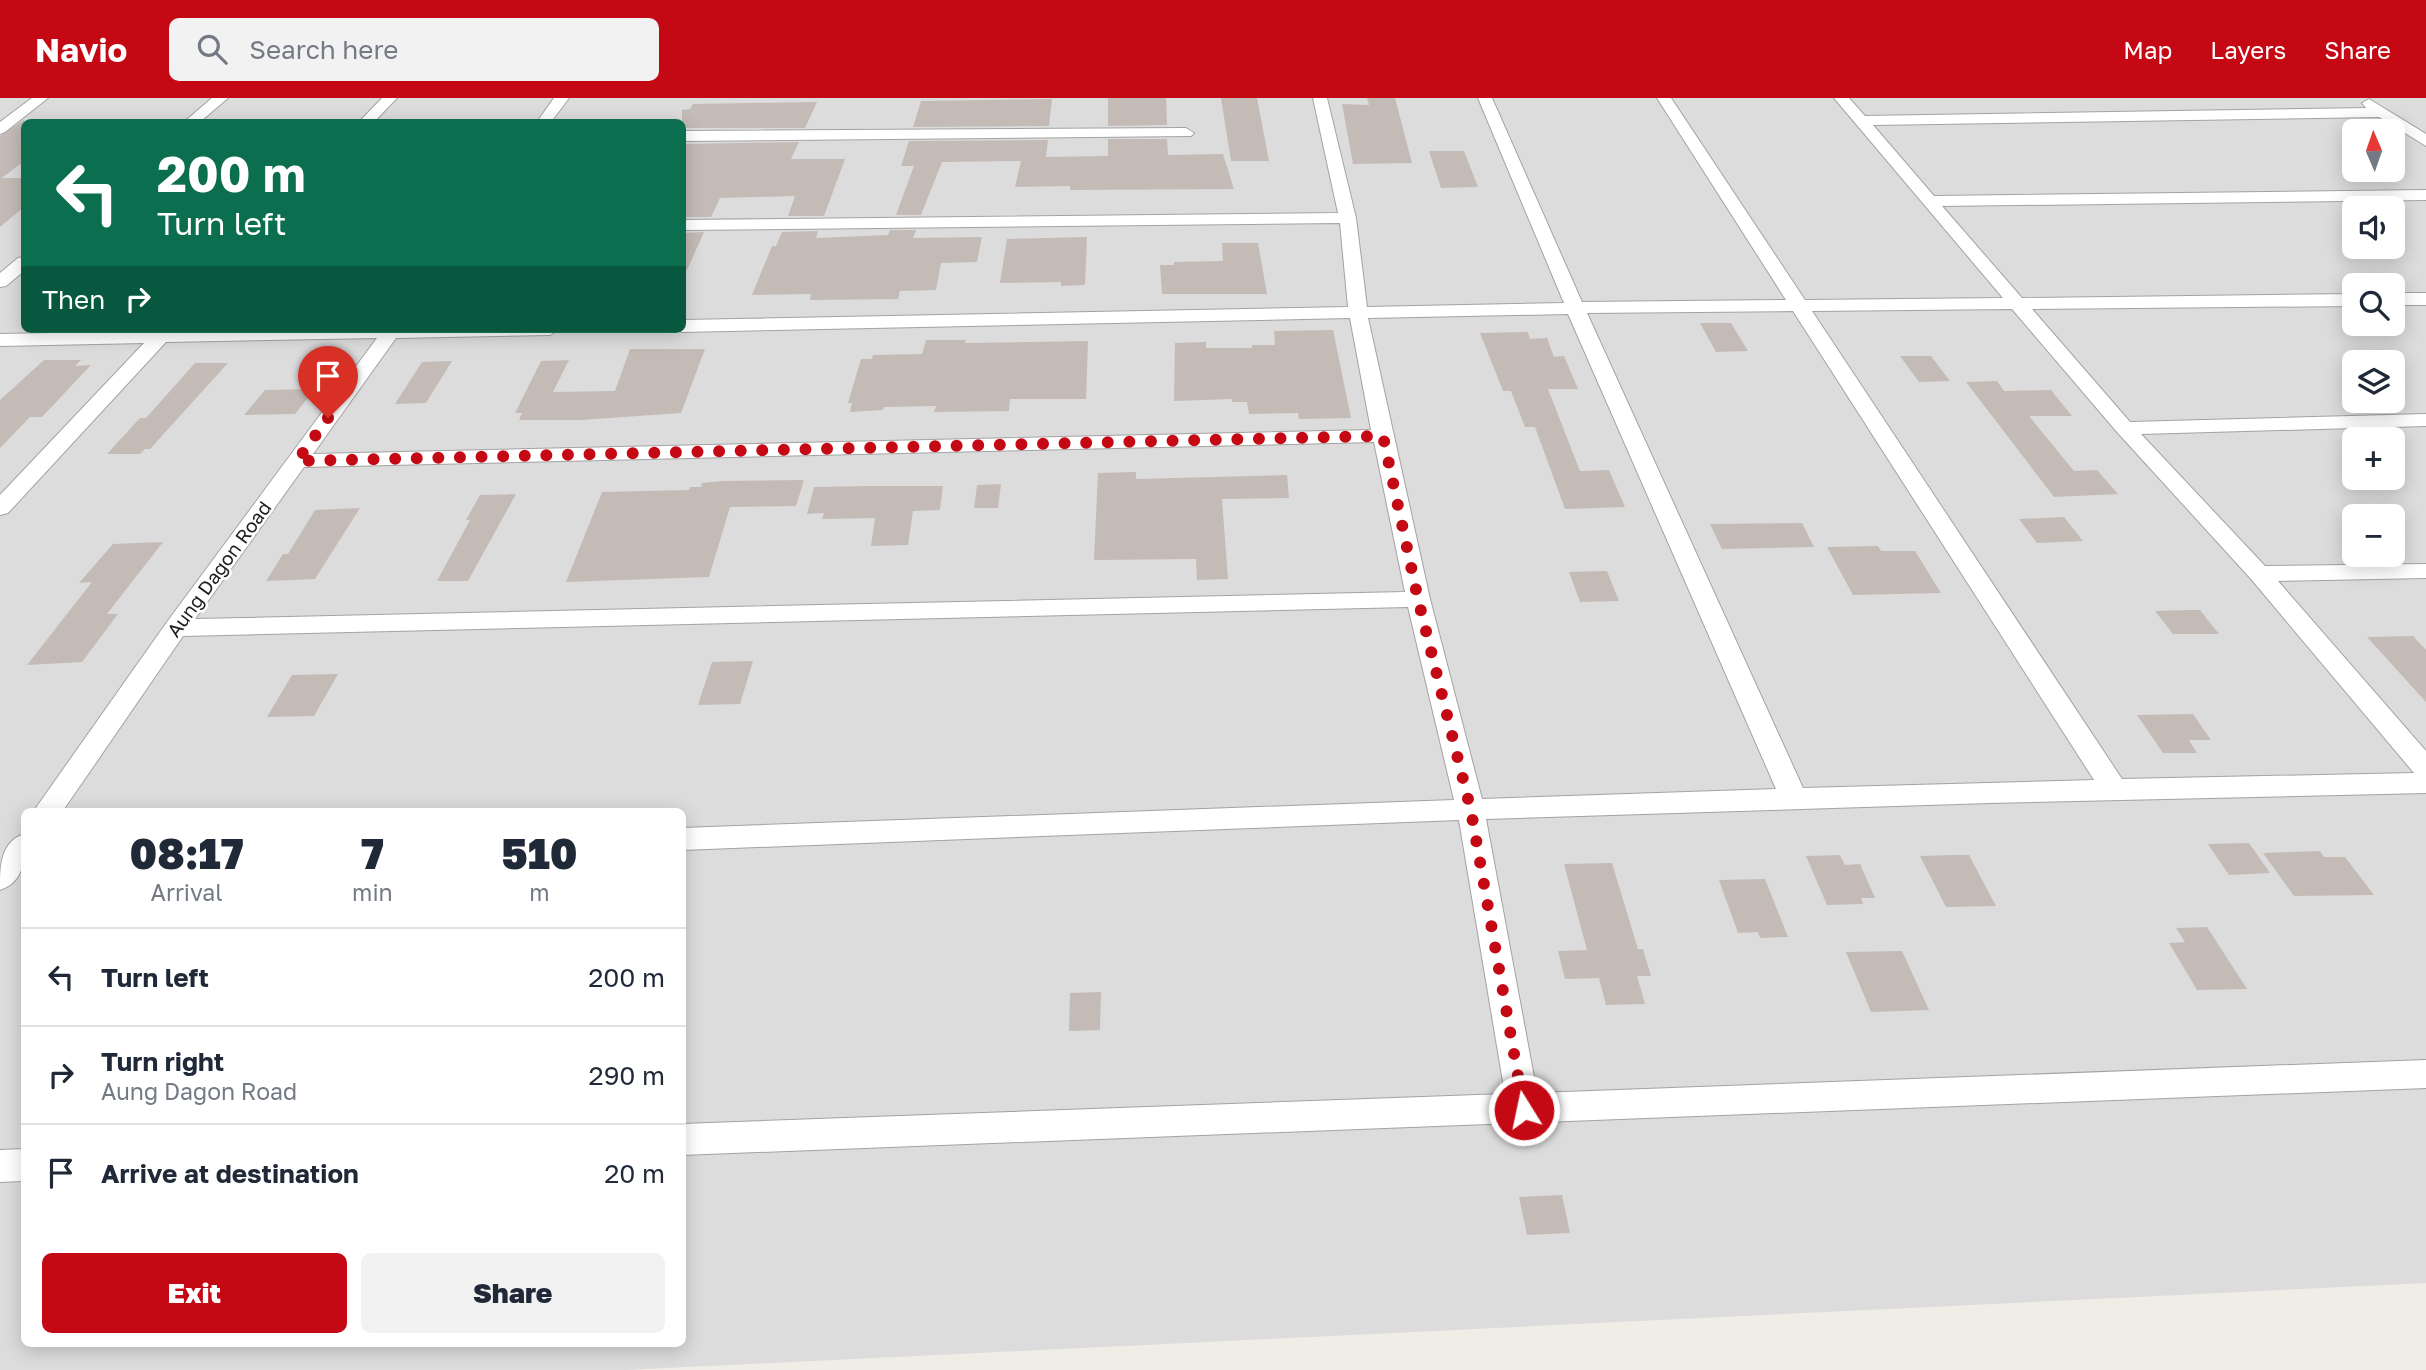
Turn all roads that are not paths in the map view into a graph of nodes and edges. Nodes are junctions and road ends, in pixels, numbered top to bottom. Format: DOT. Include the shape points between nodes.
graph roads {
  1 [pos="41,98"];
  2 [pos="221,98"];
  3 [pos="390,98"];
  4 [pos="562,98"];
  5 [pos="1320,98"];
  6 [pos="1485,98"];
  7 [pos="1664,98"];
  8 [pos="1841,98"];
  9 [pos="2361,98"];
  10 [pos="2383,113"];
  11 [pos="195,119"];
  12 [pos="369,119"];
  13 [pos="546,119"];
  14 [pos="1861,121"];
  15 [pos="0,129"];
  16 [pos="1186,133"];
  17 [pos="686,136"];
  18 [pos="2424,137"];
  19 [pos="2426,195"];
  20 [pos="1929,201"];
  21 [pos="1348,218"];
  22 [pos="686,225"];
  23 [pos="21,264"];
  24 [pos="0,282"];
  25 [pos="2405,299"];
  26 [pos="2426,299"];
  27 [pos="2342,300"];
  28 [pos="2016,303"];
  29 [pos="1800,305"];
  30 [pos="1575,308"];
  31 [pos="1358,313"];
  32 [pos="686,326"];
  33 [pos="164,333"];
  34 [pos="390,333"];
  35 [pos="0,340"];
  36 [pos="2426,420"];
  37 [pos="2124,428"];
  38 [pos="1383,436"];
  39 [pos="297,461"];
  40 [pos="0,508"];
  41 [pos="2426,572"];
  42 [pos="2259,574"];
  43 [pos="1418,599"];
  44 [pos="176,628"];
  45 [pos="2426,769"];
  46 [pos="2426,783"];
  47 [pos="2113,788"];
  48 [pos="1794,798"];
  49 [pos="50,808"];
  50 [pos="1471,811"];
  51 [pos="686,839"];
  52 [pos="2426,1074"];
  53 [pos="1524,1110"];
  54 [pos="686,1140"];
  55 [pos="21,1165"];
  56 [pos="0,1166"];
  1 -- 15 [label="street"];
  2 -- 11 [label="street"];
  3 -- 12 [label="street"];
  4 -- 13 [label="street"];
  5 -- 21 [label="street"];
  6 -- 30 [label="street"];
  7 -- 29 [label="street"];
  8 -- 14 [label="street"];
  9 -- 10 [label="street"];
  10 -- 14 [label="street"];
  10 -- 18 [label="street"];
  14 -- 20 [label="street"];
  16 -- 17 [label="street"];
  19 -- 20 [label="street"];
  20 -- 28 [label="street"];
  21 -- 22 [label="street"];
  21 -- 31 [label="street"];
  23 -- 24 [label="street"];
  25 -- 26 [label="street"];
  27 -- 28 [label="street"];
  28 -- 29 [label="street"];
  28 -- 37 [label="street"];
  29 -- 30 [label="street"];
  29 -- 47 [label="street"];
  30 -- 31 [label="street"];
  30 -- 48 [label="street"];
  31 -- 32 [label="street"];
  31 -- 38 [label="street"];
  33 -- 35 [label="street"];
  33 -- 40 [label="street"];
  34 -- 39 [label="street, Aung Dagon Road"];
  36 -- 37 [label="street"];
  37 -- 42 [label="street"];
  38 -- 39 [label="street"];
  38 -- 43 [label="street"];
  39 -- 44 [label="street, Aung Dagon Road"];
  41 -- 42 [label="street"];
  42 -- 45 [label="street"];
  43 -- 44 [label="street"];
  43 -- 50 [label="street"];
  44 -- 49 [label="street, Aung Dagon Road"];
  46 -- 47 [label="street"];
  47 -- 48 [label="street"];
  48 -- 50 [label="street"];
  50 -- 51 [label="street"];
  50 -- 53 [label="street"];
  52 -- 53 [label="street"];
  53 -- 54 [label="street"];
  55 -- 56 [label="street"];
}
